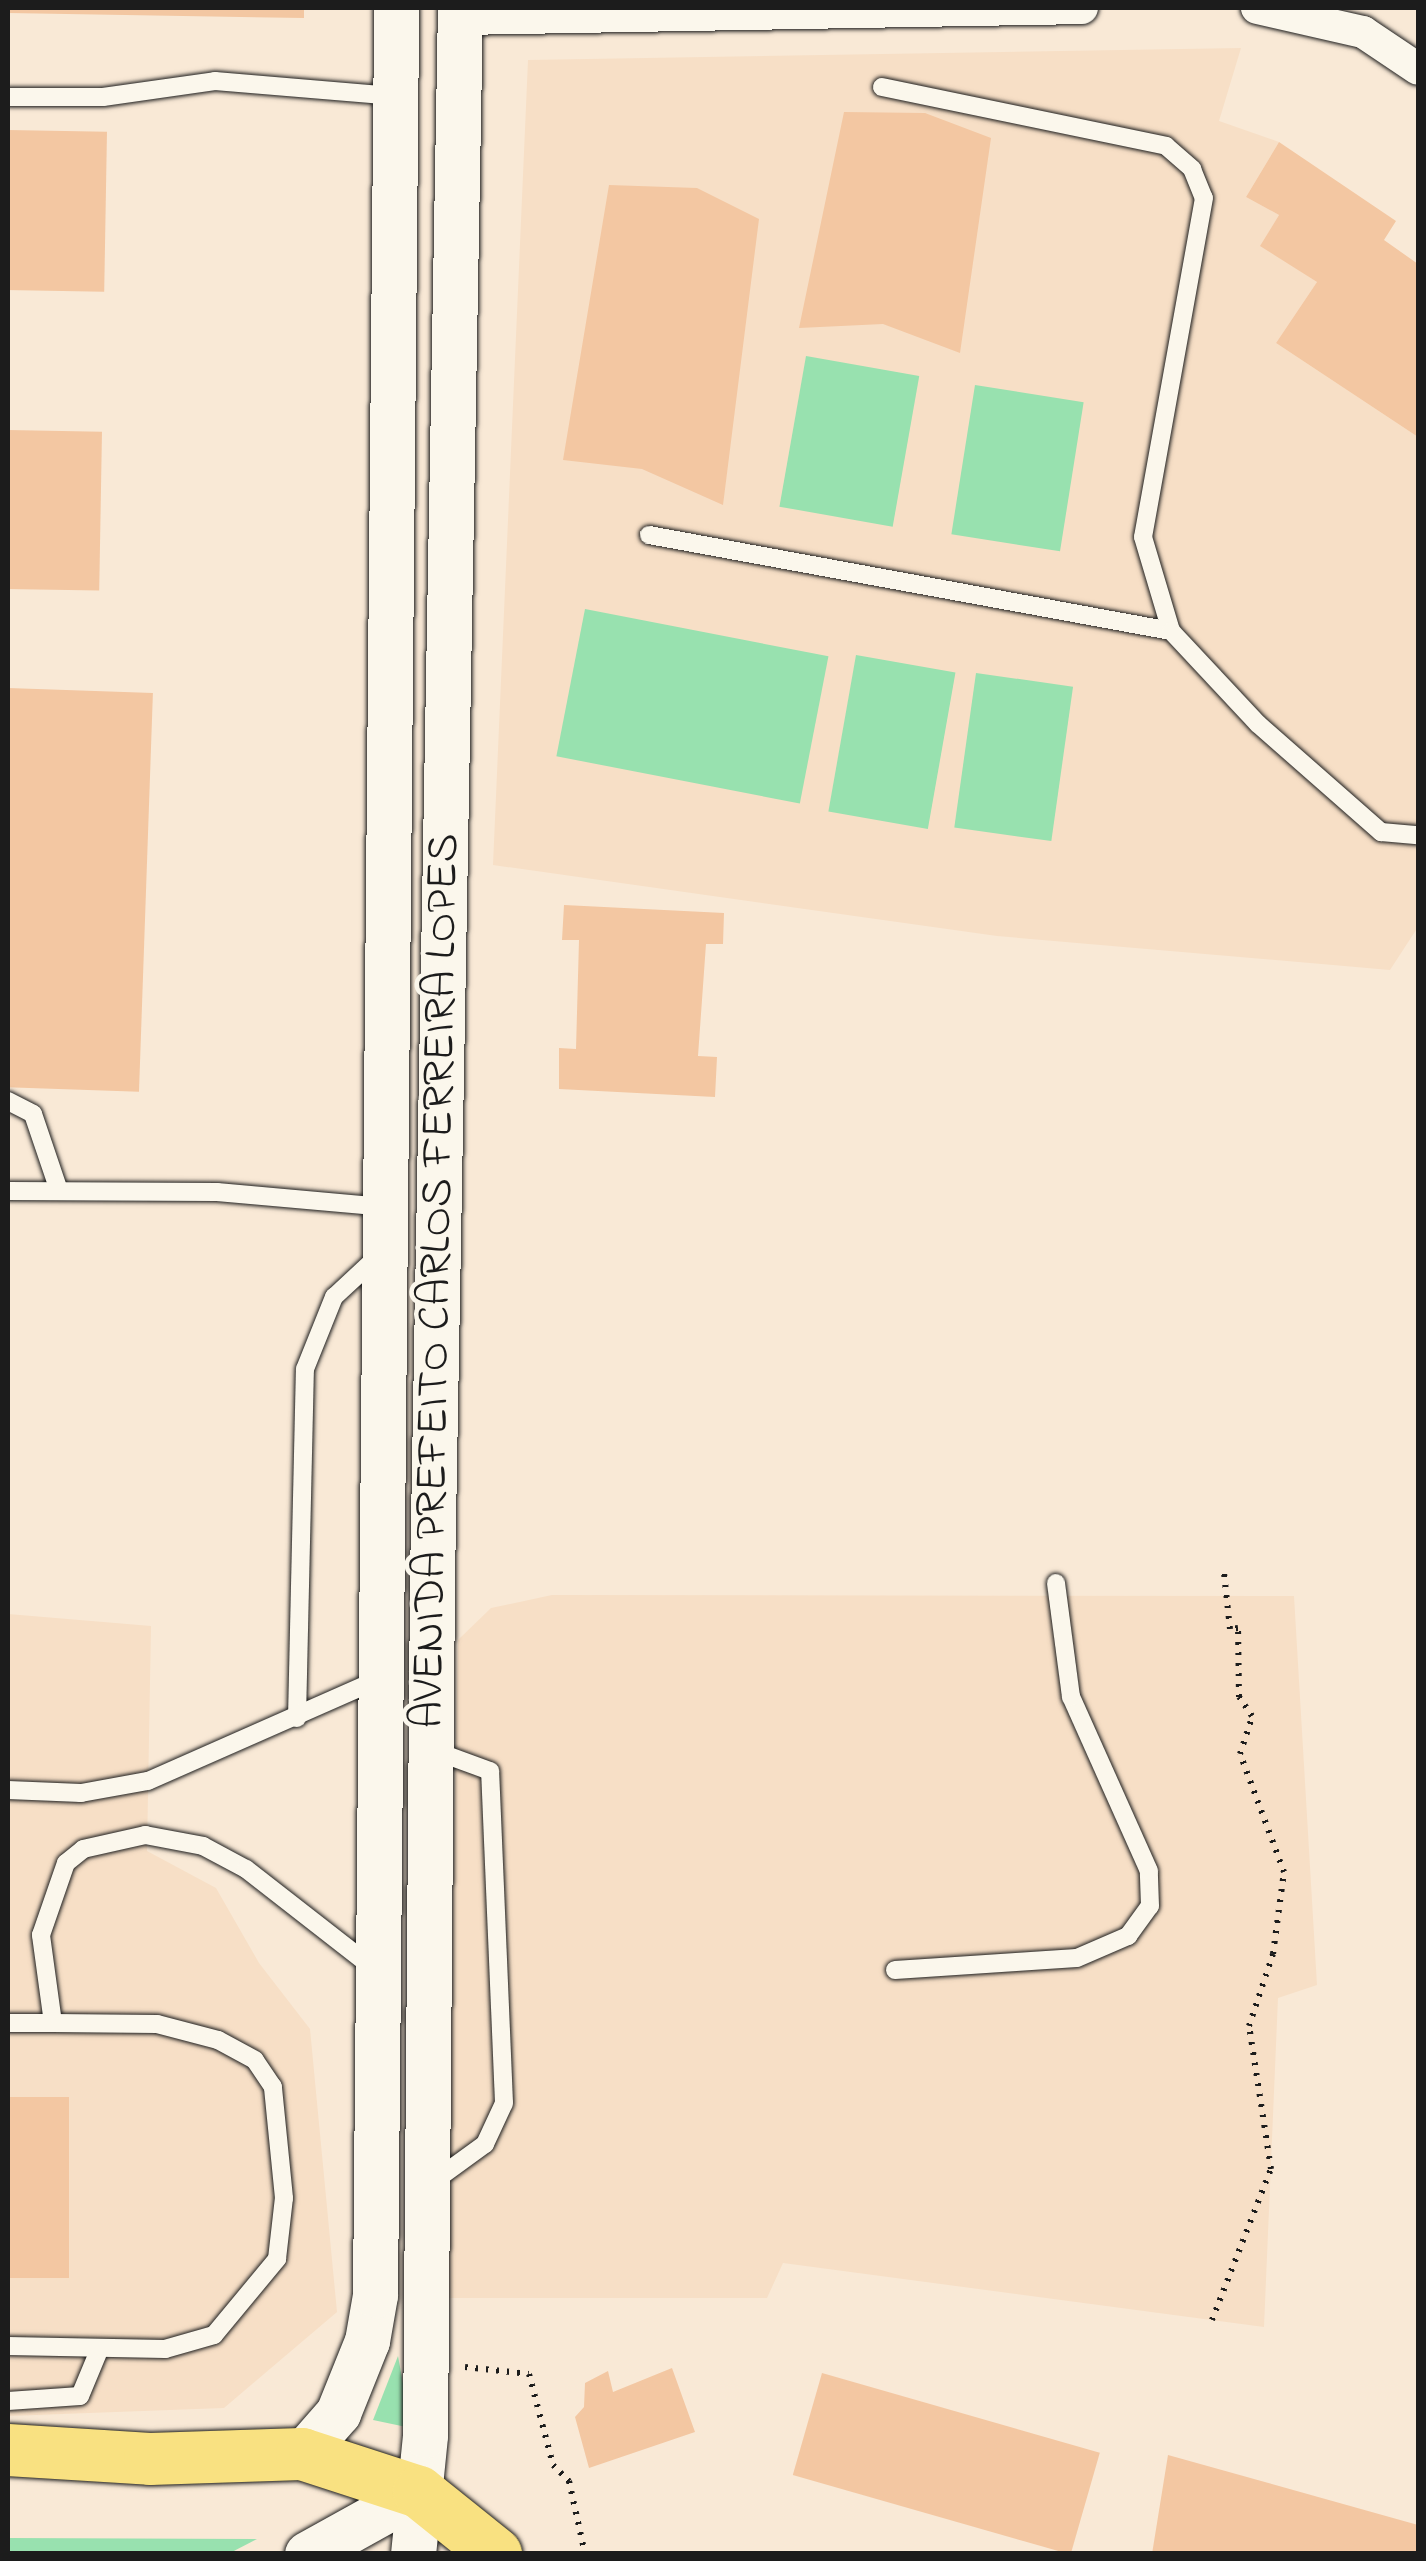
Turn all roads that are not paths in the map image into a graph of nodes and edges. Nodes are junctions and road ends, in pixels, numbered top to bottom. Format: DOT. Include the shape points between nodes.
graph roads {
  1 [pos="396,8"];
  2 [pos="1082,8"];
  3 [pos="1257,8"];
  4 [pos="758,9"];
  5 [pos="460,13"];
  6 [pos="1418,69"];
  7 [pos="882,88"];
  8 [pos="395,96"];
  9 [pos="8,98"];
  10 [pos="649,535"];
  11 [pos="1171,631"];
  12 [pos="1418,835"];
  13 [pos="8,1100"];
  14 [pos="8,1191"];
  15 [pos="60,1191"];
  16 [pos="385,1228"];
  17 [pos="1056,1584"];
  18 [pos="384,1677"];
  19 [pos="296,1718"];
  20 [pos="430,1749"];
  21 [pos="8,1790"];
  22 [pos="895,1970"];
  23 [pos="380,1974"];
  24 [pos="53,2022"];
  25 [pos="8,2023"];
  26 [pos="426,2187"];
  27 [pos="8,2346"];
  28 [pos="100,2348"];
  29 [pos="8,2400"];
  30 [pos="8,2450"];
  31 [pos="302,2454"];
  32 [pos="420,2492"];
  33 [pos="307,2554"];
  34 [pos="413,2554"];
  35 [pos="496,2554"];
  1 -- 8 [label="main road, AVENIDA PREFEITO CARLOS FERREIRA LOPES"];
  2 -- 4 [label="street"];
  3 -- 6 [label="street" via="1363,32"];
  4 -- 5 [label="street"];
  5 -- 20 [label="main road, AVENIDA PREFEITO CARLOS FERREIRA LOPES"];
  7 -- 11 [label="lane" via="1166,146 1192,169 1204,198 1142,537"];
  8 -- 9 [label="lane" via="214,81 103,98"];
  8 -- 16 [label="main road, AVENIDA PREFEITO CARLOS FERREIRA LOPES"];
  10 -- 11 [label="lane"];
  11 -- 12 [label="lane" via="1258,724 1381,832"];
  13 -- 15 [label="lane" via="34,1114"];
  14 -- 15 [label="lane"];
  15 -- 16 [label="lane" via="217,1192"];
  16 -- 18 [label="main road, AVENIDA PREFEITO CARLOS FERREIRA LOPES"];
  16 -- 19 [label="lane" via="334,1297 304,1369"];
  17 -- 22 [label="lane" via="1071,1698 1149,1871 1150,1906 1128,1936 1077,1958"];
  18 -- 19 [label="lane"];
  18 -- 23 [label="main road, AVENIDA PREFEITO CARLOS FERREIRA LOPES"];
  19 -- 21 [label="lane" via="148,1780 81,1794"];
  20 -- 26 [label="main road, AVENIDA PREFEITO CARLOS FERREIRA LOPES"];
  20 -- 26 [label="lane" via="490,1771 504,2103 485,2144"];
  23 -- 24 [label="lane" via="246,1869 202,1846 145,1835 83,1849 56,1882 42,1935"];
  23 -- 31 [label="main road, AVENIDA PREFEITO CARLOS FERREIRA LOPES" via="375,2295 367,2341 338,2413"];
  24 -- 25 [label="lane"];
  24 -- 28 [label="lane" via="157,2024 218,2040 255,2060 274,2086 284,2198 277,2259 214,2335 165,2350"];
  26 -- 32 [label="main road, AVENIDA PREFEITO CARLOS FERREIRA LOPES"];
  27 -- 28 [label="lane"];
  28 -- 29 [label="lane" via="80,2396"];
  30 -- 31 [label="main road" via="150,2459"];
  31 -- 32 [label="main road"];
  32 -- 33 [label="main road"];
  32 -- 34 [label="main road, AVENIDA PREFEITO CARLOS FERREIRA LOPES"];
  32 -- 35 [label="main road"];
}
